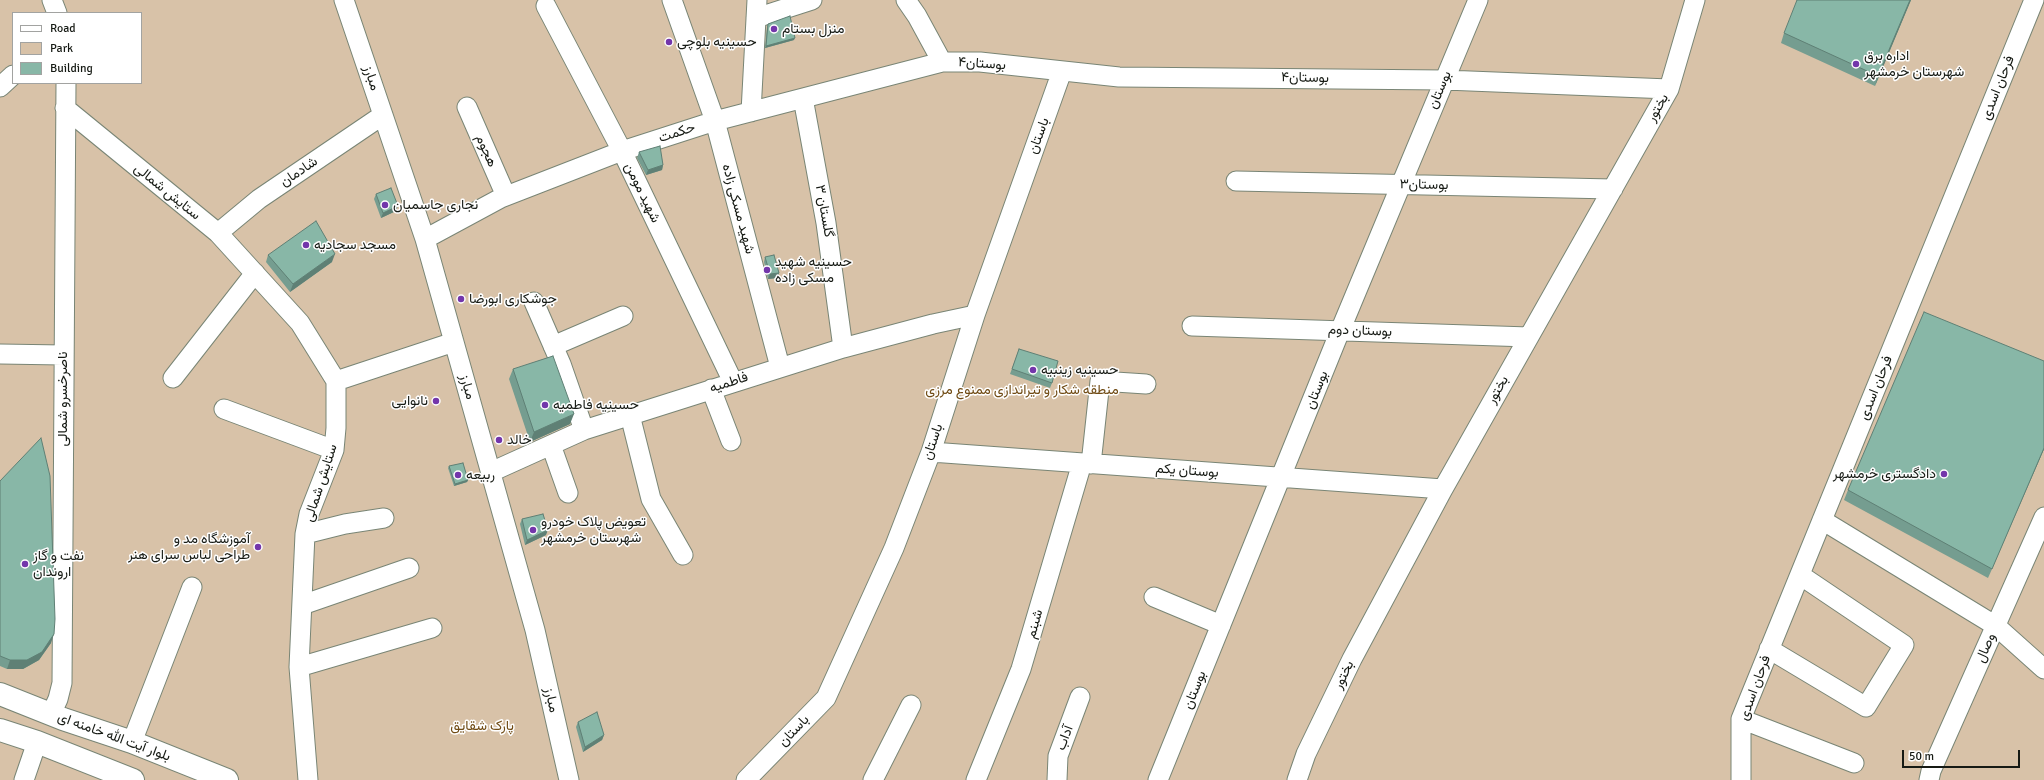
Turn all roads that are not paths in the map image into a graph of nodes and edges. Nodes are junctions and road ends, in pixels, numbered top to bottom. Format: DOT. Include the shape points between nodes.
graph roads {
  1 [pos="52,0"];
  2 [pos="344,0"];
  3 [pos="672,0"];
  4 [pos="812,0"];
  5 [pos="906,0"];
  6 [pos="1478,0"];
  7 [pos="1695,0"];
  8 [pos="2034,0"];
  9 [pos="546,6"];
  10 [pos="756,9"];
  11 [pos="57,12"];
  12 [pos="942,62"];
  13 [pos="1062,71"];
  14 [pos="12,76"];
  15 [pos="1445,80"];
  16 [pos="66,84"];
  17 [pos="0,87"];
  18 [pos="1669,89"];
  19 [pos="803,98"];
  20 [pos="467,107"];
  21 [pos="65,108"];
  22 [pos="751,112"];
  23 [pos="383,115"];
  24 [pos="714,121"];
  25 [pos="622,152"];
  26 [pos="1236,181"];
  27 [pos="1401,184"];
  28 [pos="1613,188"];
  29 [pos="506,196"];
  30 [pos="218,233"];
  31 [pos="425,239"];
  32 [pos="255,273"];
  33 [pos="534,302"];
  34 [pos="975,315"];
  35 [pos="623,316"];
  36 [pos="1192,326"];
  37 [pos="1340,331"];
  38 [pos="1528,337"];
  39 [pos="454,342"];
  40 [pos="553,346"];
  41 [pos="843,348"];
  42 [pos="0,354"];
  43 [pos="63,355"];
  44 [pos="780,367"];
  45 [pos="173,378"];
  46 [pos="336,381"];
  47 [pos="733,382"];
  48 [pos="1146,384"];
  49 [pos="711,389"];
  50 [pos="224,409"];
  51 [pos="630,415"];
  52 [pos="584,430"];
  53 [pos="732,441"];
  54 [pos="551,445"];
  55 [pos="334,450"];
  56 [pos="931,452"];
  57 [pos="1086,464"];
  58 [pos="490,472"];
  59 [pos="1281,479"];
  60 [pos="1443,489"];
  61 [pos="568,493"];
  62 [pos="2044,517"];
  63 [pos="384,518"];
  64 [pos="1822,520"];
  65 [pos="305,534"];
  66 [pos="683,555"];
  67 [pos="409,568"];
  68 [pos="1800,574"];
  69 [pos="192,587"];
  70 [pos="1154,597"];
  71 [pos="302,605"];
  72 [pos="1221,625"];
  73 [pos="1996,626"];
  74 [pos="432,628"];
  75 [pos="1770,649"];
  76 [pos="299,667"];
  77 [pos="2044,669"];
  78 [pos="0,694"];
  79 [pos="1080,697"];
  80 [pos="911,706"];
  81 [pos="51,714"];
  82 [pos="1741,719"];
  83 [pos="0,730"];
  84 [pos="37,742"];
  85 [pos="132,742"];
  86 [pos="1854,763"];
  87 [pos="24,780"];
  88 [pos="133,780"];
  89 [pos="227,780"];
  90 [pos="308,780"];
  91 [pos="569,780"];
  92 [pos="746,780"];
  93 [pos="874,780"];
  94 [pos="976,780"];
  95 [pos="1057,780"];
  96 [pos="1158,780"];
  97 [pos="1297,780"];
  98 [pos="1741,780"];
  99 [pos="1929,780"];
  1 -- 11 [label="street"];
  2 -- 23 [label="street, مبارز"];
  3 -- 24 [label="street, شهید مسکی زاده"];
  4 -- 10 [label="street"];
  5 -- 12 [label="street" via="918,16"];
  6 -- 15 [label="street, بوستان"];
  7 -- 18 [label="street, بختور"];
  8 -- 64 [label="street, فرحان اسدی"];
  9 -- 25 [label="street, شهید مومن"];
  10 -- 22 [label="street"];
  12 -- 13 [label="street, بوستان۴" via="980,62"];
  12 -- 19 [label="street, حکمت"];
  13 -- 15 [label="street, بوستان۴" via="1119,77"];
  13 -- 34 [label="street, باستان"];
  14 -- 17 [label="street"];
  15 -- 18 [label="street, بوستان۴"];
  15 -- 27 [label="street, بوستان"];
  16 -- 21 [label="street, ناصرخسرو شمالی"];
  18 -- 28 [label="street, بختور"];
  19 -- 22 [label="street, حکمت"];
  19 -- 41 [label="street, گلستان ۳" via="826,223"];
  20 -- 29 [label="street, هجوم"];
  21 -- 30 [label="street, ستایش شمالی"];
  21 -- 43 [label="street, ناصرخسرو شمالی"];
  22 -- 24 [label="street, حکمت"];
  23 -- 30 [label="street, شادمان" via="259,199"];
  23 -- 31 [label="street, مبارز"];
  24 -- 25 [label="street, حکمت"];
  24 -- 44 [label="street, شهید مسکی زاده"];
  25 -- 29 [label="street, حکمت"];
  25 -- 47 [label="street, شهید مومن"];
  26 -- 27 [label="street, بوستان۳"];
  27 -- 28 [label="street, بوستان۳"];
  27 -- 37 [label="street, بوستان"];
  28 -- 38 [label="street, بختور"];
  29 -- 31 [label="street, حکمت"];
  30 -- 32 [label="street, ستایش شمالی"];
  31 -- 39 [label="street, مبارز"];
  32 -- 45 [label="street"];
  32 -- 46 [label="street, ستایش شمالی" via="300,323"];
  33 -- 40 [label="street"];
  34 -- 41 [label="street, فاطمیه"];
  34 -- 56 [label="street, باستان"];
  35 -- 40 [label="street"];
  36 -- 37 [label="street, بوستان دوم"];
  37 -- 38 [label="street, بوستان دوم"];
  37 -- 59 [label="street, بوستان"];
  38 -- 60 [label="street, بختور"];
  39 -- 46 [label="street"];
  39 -- 58 [label="street, مبارز"];
  40 -- 52 [label="street"];
  41 -- 44 [label="street, فاطمیه"];
  42 -- 43 [label="street"];
  43 -- 81 [label="street, ناصرخسرو شمالی" via="62,683"];
  44 -- 47 [label="street, فاطمیه"];
  46 -- 55 [label="street, ستایش شمالی"];
  47 -- 49 [label="street, فاطمیه"];
  48 -- 57 [label="street, شبنم" via="1100,381"];
  49 -- 51 [label="street, فاطمیه"];
  49 -- 53 [label="street"];
  50 -- 55 [label="street"];
  51 -- 52 [label="street, فاطمیه"];
  51 -- 66 [label="street" via="651,499"];
  52 -- 54 [label="street, فاطمیه"];
  54 -- 58 [label="street, فاطمیه"];
  54 -- 61 [label="street"];
  55 -- 65 [label="street, ستایش شمالی" via="309,514"];
  56 -- 57 [label="street, بوستان یکم"];
  56 -- 92 [label="street, باستان" via="894,548 826,698"];
  57 -- 59 [label="street, بوستان یکم"];
  57 -- 94 [label="street, شبنم" via="1021,669"];
  58 -- 91 [label="street, مبارز" via="535,630"];
  59 -- 60 [label="street, بوستان یکم"];
  59 -- 72 [label="street, بوستان"];
  60 -- 97 [label="street, بختور" via="1352,659 1306,754"];
  62 -- 73 [label="street, وصال"];
  63 -- 65 [label="street"];
  64 -- 68 [label="street, فرحان اسدی"];
  64 -- 73 [label="street"];
  65 -- 71 [label="street, ستایش شمالی"];
  67 -- 71 [label="street"];
  68 -- 75 [label="street, فرحان اسدی"];
  68 -- 75 [label="street" via="1904,645 1866,707"];
  69 -- 85 [label="street"];
  70 -- 72 [label="street"];
  71 -- 76 [label="street, ستایش شمالی"];
  72 -- 96 [label="street, بوستان"];
  73 -- 77 [label="street"];
  73 -- 99 [label="street, وصال"];
  74 -- 76 [label="street"];
  75 -- 82 [label="street, فرحان اسدی"];
  76 -- 90 [label="street, ستایش شمالی"];
  78 -- 81 [label="main road, بلوار آیت الله خامنه ای"];
  79 -- 95 [label="street, آداب" via="1058,756"];
  80 -- 93 [label="street"];
  81 -- 84 [label="main road"];
  81 -- 85 [label="main road, بلوار آیت الله خامنه ای"];
  82 -- 86 [label="street"];
  82 -- 98 [label="street, فرحان اسدی"];
  83 -- 84 [label="main road"];
  84 -- 87 [label="street"];
  84 -- 88 [label="main road"];
  85 -- 89 [label="main road, بلوار آیت الله خامنه ای"];
}
